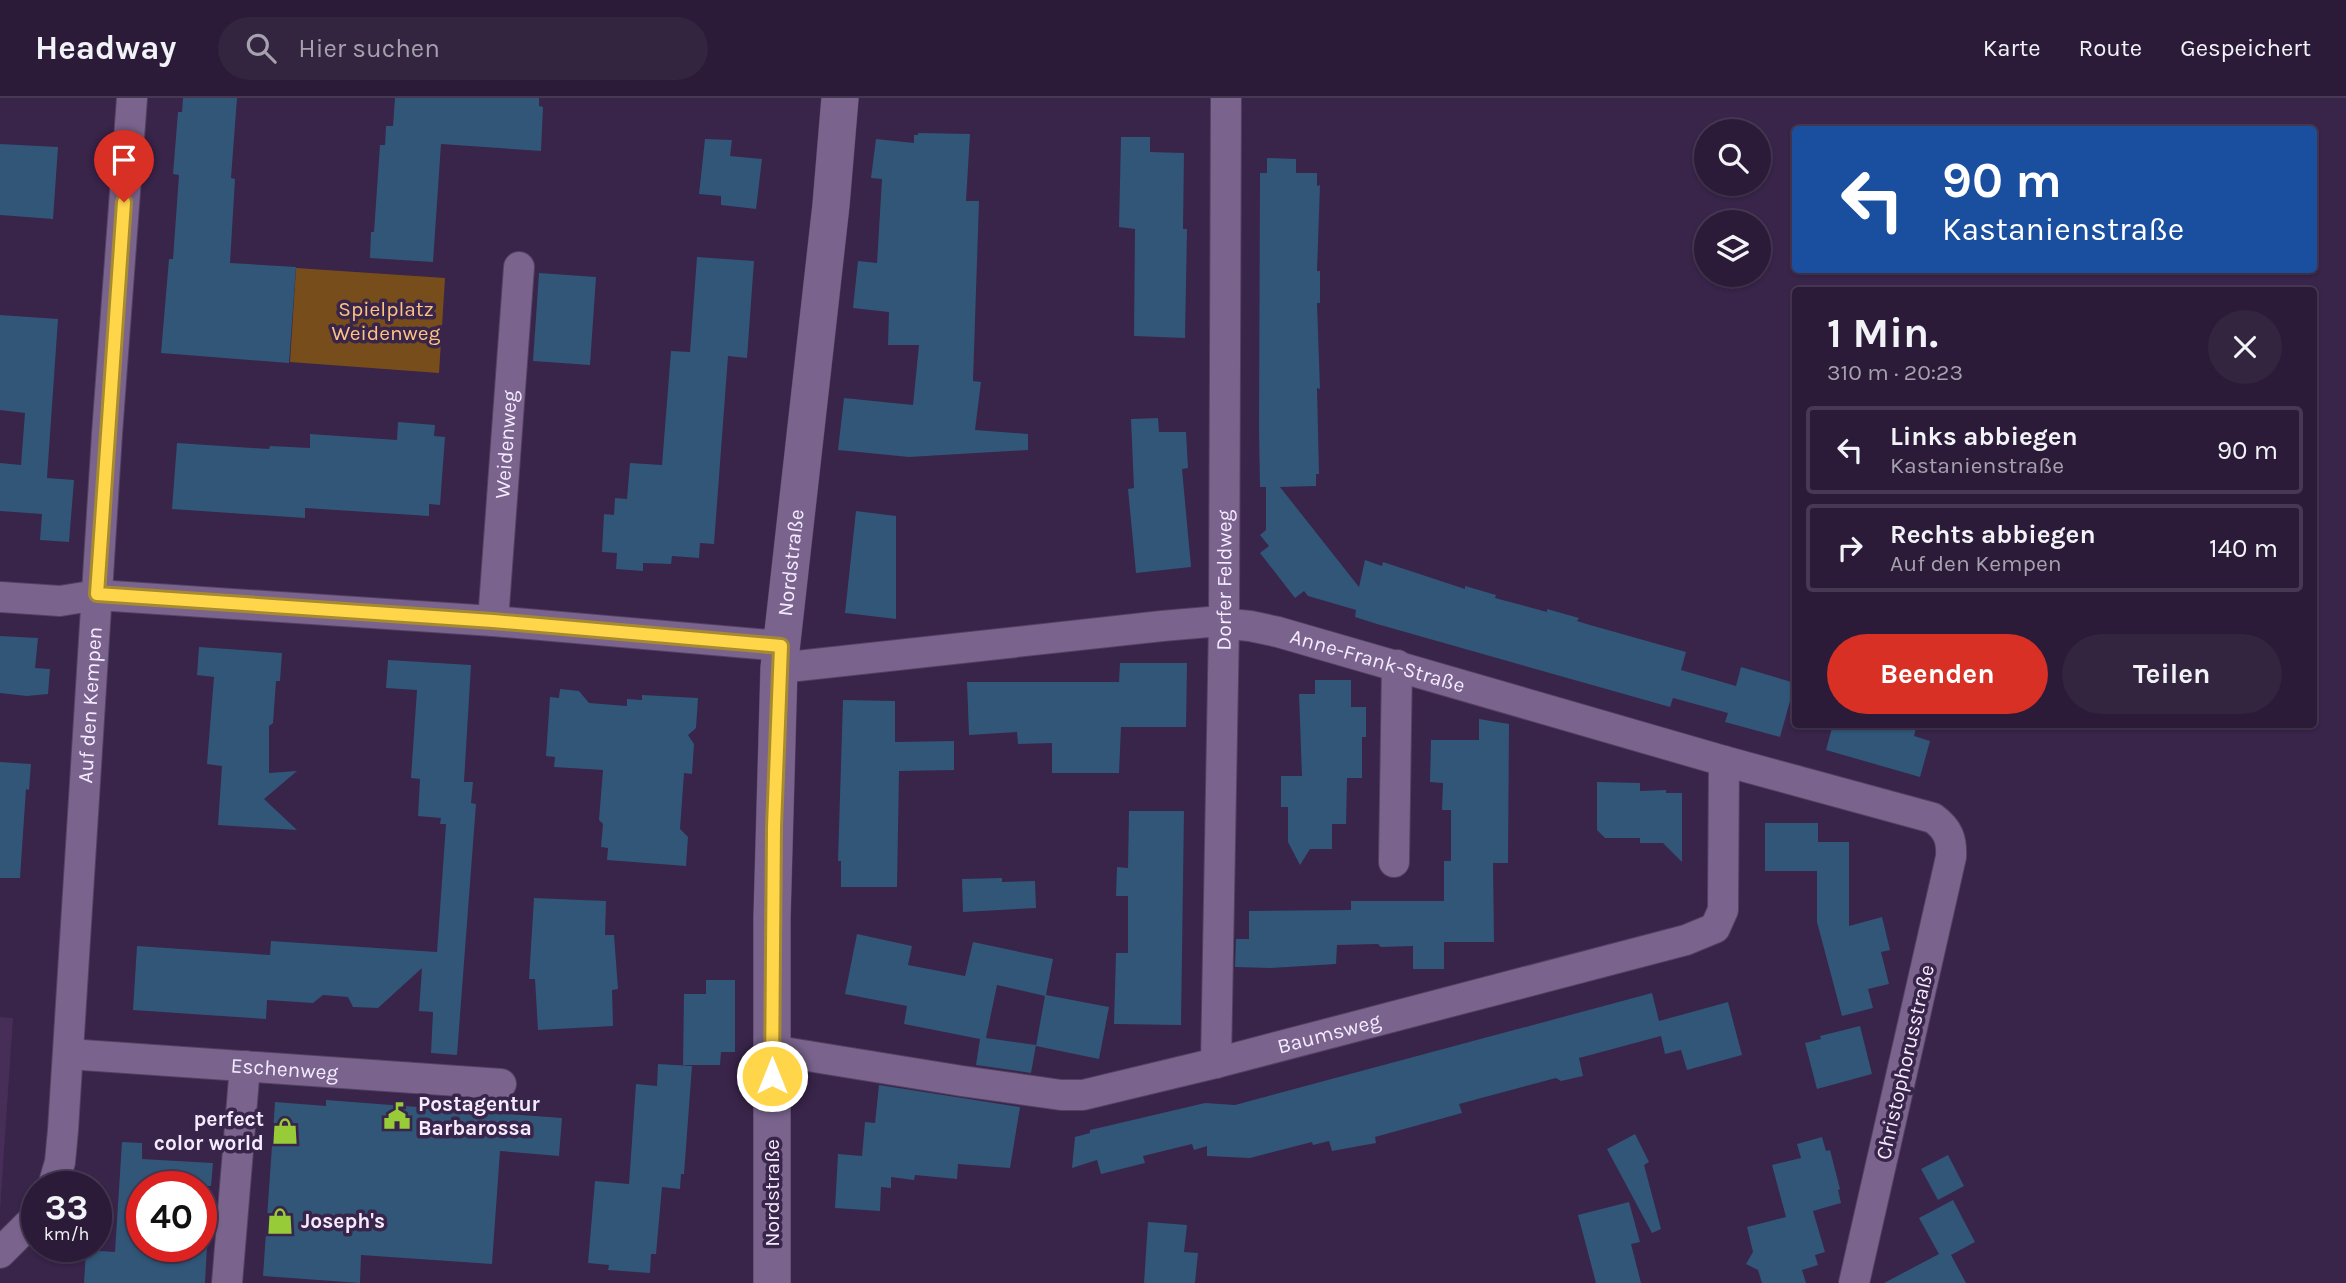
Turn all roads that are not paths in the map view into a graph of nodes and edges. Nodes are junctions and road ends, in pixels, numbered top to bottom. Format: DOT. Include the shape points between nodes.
graph roads {
  1 [pos="132,98"];
  2 [pos="840,98"];
  3 [pos="1226,98"];
  4 [pos="519,267"];
  5 [pos="97,594"];
  6 [pos="0,597"];
  7 [pos="493,621"];
  8 [pos="1224,623"];
  9 [pos="780,657"];
  10 [pos="1397,665"];
  11 [pos="1724,761"];
  12 [pos="1951,840"];
  13 [pos="1394,862"];
  14 [pos="771,1050"];
  15 [pos="68,1054"];
  16 [pos="1216,1063"];
  17 [pos="246,1066"];
  18 [pos="501,1084"];
  19 [pos="56,1171"];
  20 [pos="21,1232"];
  21 [pos="0,1253"];
  22 [pos="227,1283"];
  23 [pos="772,1283"];
  24 [pos="1854,1283"];
  1 -- 5 [label="street, Auf den Kempen"];
  2 -- 9 [label="street, Nordstraße"];
  3 -- 8 [label="street, Dorfer Feldweg"];
  4 -- 7 [label="street, Weidenweg"];
  5 -- 6 [label="street, Anne-Frank-Straße" via="60,601"];
  5 -- 7 [label="street, Anne-Frank-Straße"];
  5 -- 15 [label="street, Auf den Kempen"];
  7 -- 9 [label="street, Anne-Frank-Straße"];
  8 -- 9 [label="street, Anne-Frank-Straße"];
  8 -- 10 [label="street, Anne-Frank-Straße" via="1278,632"];
  8 -- 16 [label="street, Dorfer Feldweg"];
  9 -- 14 [label="street, Nordstraße"];
  10 -- 11 [label="street, Anne-Frank-Straße"];
  10 -- 13 [label="street"];
  11 -- 12 [label="street, Anne-Frank-Straße" via="1924,815 1941,824"];
  11 -- 16 [label="street, Baumsweg" via="1724,893 1721,918 1712,930"];
  12 -- 24 [label="street, Christophorusstraße"];
  14 -- 16 [label="street, Baumsweg" via="1060,1095 1093,1093"];
  14 -- 23 [label="street, Nordstraße"];
  15 -- 17 [label="street, Eschenweg"];
  15 -- 19 [label="street, Auf den Kempen"];
  17 -- 18 [label="street, Eschenweg"];
  17 -- 22 [label="street"];
  20 -- 21 [label="street"];
}
